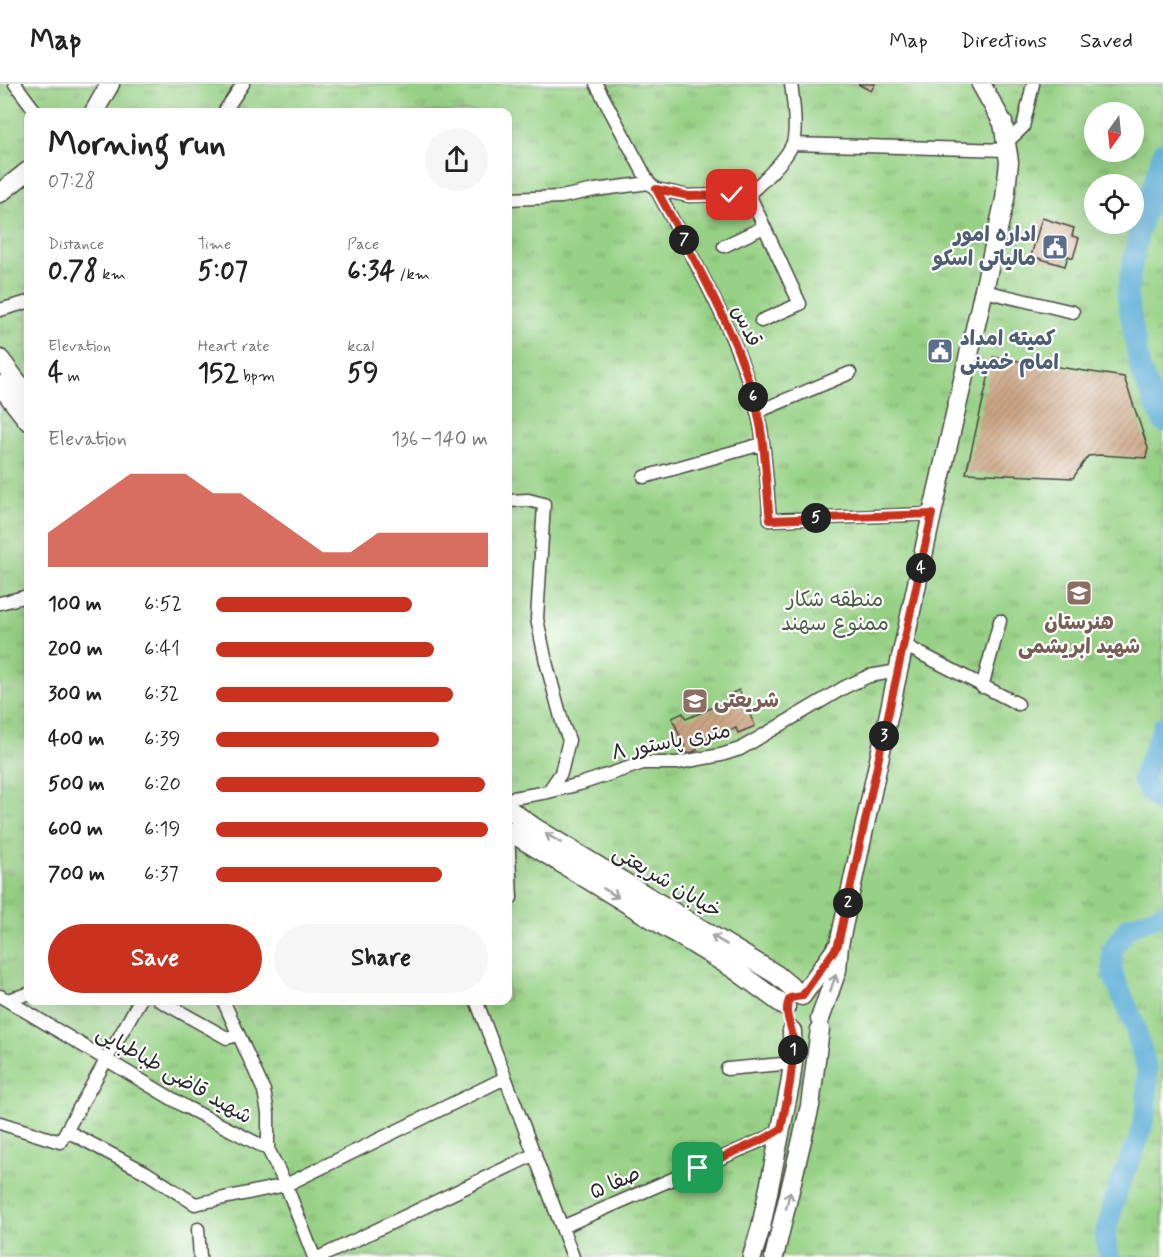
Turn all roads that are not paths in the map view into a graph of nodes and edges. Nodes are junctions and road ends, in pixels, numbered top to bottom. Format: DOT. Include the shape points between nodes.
graph roads {
  1 [pos="15,84"];
  2 [pos="110,84"];
  3 [pos="243,84"];
  4 [pos="596,84"];
  5 [pos="791,84"];
  6 [pos="981,84"];
  7 [pos="1033,84"];
  8 [pos="33,108"];
  9 [pos="96,108"];
  10 [pos="227,108"];
  11 [pos="793,144"];
  12 [pos="1007,146"];
  13 [pos="24,174"];
  14 [pos="652,186"];
  15 [pos="0,193"];
  16 [pos="749,194"];
  17 [pos="512,199"];
  18 [pos="764,227"];
  19 [pos="724,246"];
  20 [pos="984,291"];
  21 [pos="24,303"];
  22 [pos="0,310"];
  23 [pos="1073,312"];
  24 [pos="761,321"];
  25 [pos="0,359"];
  26 [pos="850,373"];
  27 [pos="0,385"];
  28 [pos="24,391"];
  29 [pos="757,412"];
  30 [pos="24,416"];
  31 [pos="762,444"];
  32 [pos="644,477"];
  33 [pos="512,501"];
  34 [pos="932,514"];
  35 [pos="24,597"];
  36 [pos="0,603"];
  37 [pos="1000,621"];
  38 [pos="904,645"];
  39 [pos="898,671"];
  40 [pos="982,687"];
  41 [pos="1018,704"];
  42 [pos="548,792"];
  43 [pos="512,798"];
  44 [pos="512,812"];
  45 [pos="512,832"];
  46 [pos="838,945"];
  47 [pos="739,962"];
  48 [pos="24,995"];
  49 [pos="802,996"];
  50 [pos="3,998"];
  51 [pos="137,1005"];
  52 [pos="168,1005"];
  53 [pos="225,1005"];
  54 [pos="478,1005"];
  55 [pos="786,1007"];
  56 [pos="820,1024"];
  57 [pos="792,1031"];
  58 [pos="237,1035"];
  59 [pos="107,1060"];
  60 [pos="794,1063"];
  61 [pos="727,1069"];
  62 [pos="505,1078"];
  63 [pos="0,1123"];
  64 [pos="781,1129"];
  65 [pos="63,1136"];
  66 [pos="268,1149"];
  67 [pos="535,1154"];
  68 [pos="286,1185"];
  69 [pos="562,1227"];
  70 [pos="761,1227"];
  71 [pos="198,1229"];
  72 [pos="781,1232"];
  73 [pos="200,1257"];
  74 [pos="314,1257"];
  75 [pos="320,1257"];
  76 [pos="573,1257"];
  77 [pos="752,1257"];
  78 [pos="774,1257"];
  1 -- 8 [label="street"];
  2 -- 9 [label="main road"];
  3 -- 10 [label="street"];
  4 -- 14 [label="street, قدس"];
  5 -- 11 [label="street"];
  6 -- 12 [label="main road" via="1004,123"];
  7 -- 12 [label="street" via="1023,128"];
  11 -- 12 [label="street"];
  11 -- 16 [label="street"];
  12 -- 20 [label="main road" via="1005,198"];
  13 -- 15 [label="main road"];
  14 -- 16 [label="street" via="689,196"];
  14 -- 17 [label="street"];
  14 -- 29 [label="street, قدس" via="696,263 746,371"];
  16 -- 18 [label="street"];
  18 -- 19 [label="street"];
  18 -- 24 [label="street" via="800,304"];
  20 -- 23 [label="street"];
  20 -- 34 [label="main road"];
  21 -- 22 [label="street"];
  25 -- 28 [label="main road"];
  26 -- 29 [label="street"];
  27 -- 30 [label="main road"];
  29 -- 31 [label="street, قدس"];
  31 -- 32 [label="street"];
  31 -- 34 [label="street, قدس" via="770,520"];
  33 -- 42 [label="street" via="544,504 537,619 569,740 561,774"];
  34 -- 38 [label="main road"];
  35 -- 36 [label="street"];
  37 -- 40 [label="street"];
  38 -- 39 [label="main road"];
  38 -- 40 [label="street"];
  39 -- 42 [label="street, ۸ متری پاستور" via="869,676 845,687 740,749 677,763 643,763"];
  39 -- 46 [label="main road"];
  40 -- 41 [label="street"];
  42 -- 43 [label="street, ۸ متری پاستور"];
  47 -- 44 [label="main road, خیابان شریعتی, one-way"];
  45 -- 47 [label="main road, خیابان شریعتی, one-way"];
  46 -- 49 [label="main road"];
  56 -- 46 [label="main road, one-way" via="837,970"];
  47 -- 49 [label="main road, خیابان شریعتی" via="777,975"];
  47 -- 55 [label="main road, خیابان شریعتی"];
  48 -- 50 [label="street"];
  49 -- 55 [label="main road" via="790,998"];
  49 -- 56 [label="main road" via="812,1004"];
  50 -- 59 [label="street, شهید قاضی طباطبایی"];
  51 -- 59 [label="street"];
  52 -- 58 [label="street" via="227,1038"];
  53 -- 58 [label="street"];
  54 -- 62 [label="street"];
  55 -- 57 [label="main road"];
  56 -- 57 [label="main road" via="816,1036 806,1040"];
  72 -- 56 [label="main road, one-way" via="810,1106"];
  57 -- 60 [label="main road"];
  58 -- 66 [label="street" via="264,1091"];
  59 -- 65 [label="street"];
  59 -- 66 [label="street, شهید قاضی طباطبایی" via="184,1106"];
  60 -- 61 [label="street"];
  60 -- 64 [label="main road"];
  62 -- 67 [label="street"];
  62 -- 68 [label="street"];
  63 -- 65 [label="street"];
  64 -- 69 [label="street, صفا ۵"];
  64 -- 70 [label="main road"];
  65 -- 68 [label="street" via="147,1173 195,1204"];
  66 -- 68 [label="street"];
  67 -- 69 [label="street"];
  67 -- 75 [label="street"];
  68 -- 74 [label="street"];
  69 -- 76 [label="street"];
  70 -- 72 [label="main road"];
  70 -- 77 [label="main road"];
  71 -- 73 [label="street"];
  72 -- 78 [label="main road"];
}
